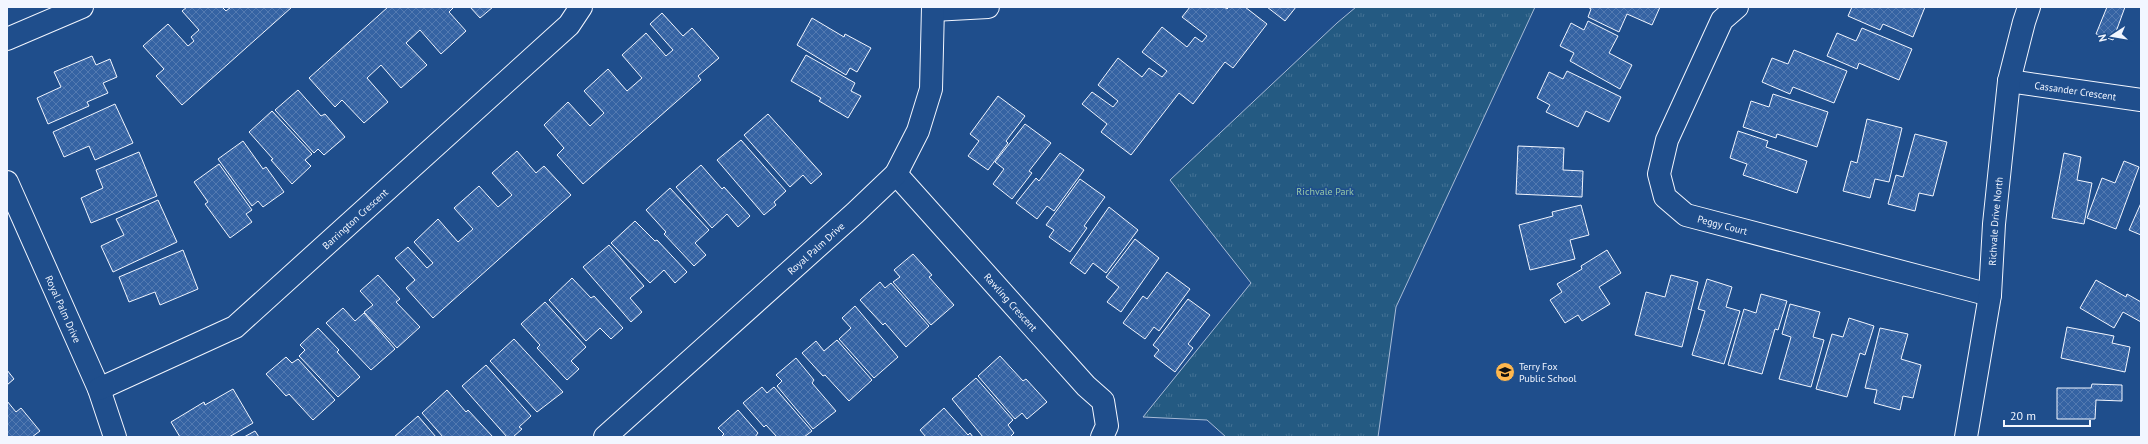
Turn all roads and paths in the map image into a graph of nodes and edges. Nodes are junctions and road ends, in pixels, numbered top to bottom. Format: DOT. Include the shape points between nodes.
graph roads {
  1 [pos="82,7"];
  2 [pos="581,7"];
  3 [pos="988,7"];
  4 [pos="1737,7"];
  5 [pos="2030,7"];
  6 [pos="933,8"];
  7 [pos="7,40"];
  8 [pos="2009,81"];
  9 [pos="2141,100"];
  10 [pos="896,174"];
  11 [pos="7,182"];
  12 [pos="1990,295"];
  13 [pos="99,388"];
  14 [pos="115,437"];
  15 [pos="605,437"];
  16 [pos="1102,437"];
  17 [pos="1966,437"];
  1 -- 7 [label="street"];
  2 -- 13 [label="street, Barrington Crescent" via="569,25 236,327"];
  3 -- 6 [label="street"];
  4 -- 12 [label="street, Peggy Court" via="1722,20 1667,140 1658,174 1665,197 1686,215"];
  5 -- 8 [label="street, Richvale Drive North"];
  6 -- 10 [label="street, Royal Palm Drive" via="931,89 918,131"];
  8 -- 9 [label="street, Cassander Crescent"];
  8 -- 12 [label="street, Richvale Drive North" via="1994,224"];
  10 -- 15 [label="street, Royal Palm Drive"];
  10 -- 16 [label="street, Rawling Crescent" via="1103,402 1107,426"];
  11 -- 13 [label="street, Royal Palm Drive"];
  12 -- 17 [label="street, Richvale Drive North"];
  13 -- 14 [label="street, Royal Palm Drive"];
}
